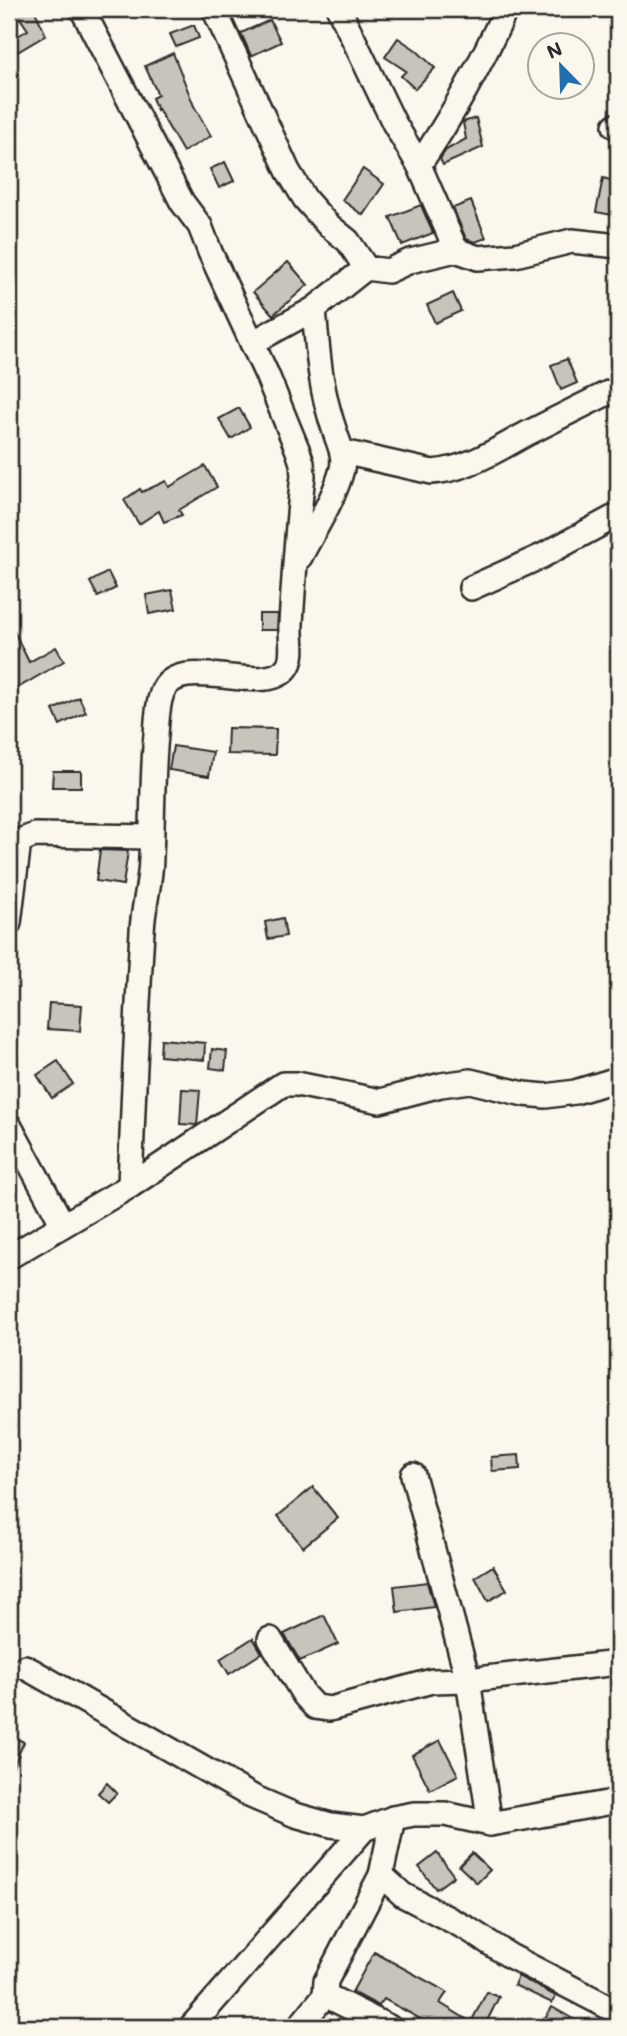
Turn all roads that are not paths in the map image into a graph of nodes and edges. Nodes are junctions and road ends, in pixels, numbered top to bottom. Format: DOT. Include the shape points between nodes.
graph roads {
  1 [pos="82,9"];
  2 [pos="214,9"];
  3 [pos="339,9"];
  4 [pos="506,9"];
  5 [pos="419,165"];
  6 [pos="618,246"];
  7 [pos="456,250"];
  8 [pos="366,268"];
  9 [pos="314,309"];
  10 [pos="253,343"];
  11 [pos="608,393"];
  12 [pos="343,452"];
  13 [pos="618,515"];
  14 [pos="296,562"];
  15 [pos="471,589"];
  16 [pos="151,837"];
  17 [pos="9,923"];
  18 [pos="618,1079"];
  19 [pos="9,1125"];
  20 [pos="130,1186"];
  21 [pos="62,1225"];
  22 [pos="9,1257"];
  23 [pos="412,1475"];
  24 [pos="271,1639"];
  25 [pos="618,1663"];
  26 [pos="25,1667"];
  27 [pos="468,1679"];
  28 [pos="618,1801"];
  29 [pos="393,1818"];
  30 [pos="490,1824"];
  31 [pos="364,1829"];
  32 [pos="381,1875"];
  33 [pos="325,1995"];
  34 [pos="618,2012"];
  35 [pos="191,2027"];
  36 [pos="299,2027"];
  37 [pos="389,2027"];
  1 -- 10 [label="street" via="182,202 200,226"];
  2 -- 8 [label="street" via="288,171 305,199 348,241"];
  3 -- 5 [label="street"];
  4 -- 5 [label="street" via="480,66"];
  5 -- 7 [label="street"];
  6 -- 7 [label="street" via="572,241 515,255 478,258"];
  7 -- 8 [label="street" via="388,271"];
  8 -- 9 [label="street"];
  9 -- 10 [label="street"];
  9 -- 12 [label="street" via="320,382"];
  10 -- 14 [label="street" via="302,463"];
  11 -- 12 [label="street" via="446,471 432,472"];
  12 -- 14 [label="street" via="342,467 320,522"];
  13 -- 15 [label="street"];
  14 -- 16 [label="street" via="288,667 267,678 179,678 168,682 162,691"];
  16 -- 17 [label="street" via="35,835 19,841"];
  16 -- 20 [label="street" via="142,927"];
  18 -- 20 [label="street" via="546,1096 470,1082 380,1101 283,1084"];
  19 -- 21 [label="street"];
  20 -- 21 [label="street"];
  21 -- 22 [label="street"];
  23 -- 27 [label="street"];
  24 -- 27 [label="street" via="315,1707 330,1709 432,1681"];
  25 -- 27 [label="street"];
  26 -- 31 [label="street" via="253,1797 295,1815"];
  27 -- 30 [label="street"];
  28 -- 30 [label="street"];
  29 -- 30 [label="street" via="445,1814"];
  29 -- 31 [label="street"];
  29 -- 32 [label="street"];
  31 -- 35 [label="street"];
  32 -- 33 [label="street" via="326,1981"];
  32 -- 34 [label="street" via="403,1895"];
  33 -- 36 [label="street"];
  33 -- 37 [label="street"];
}
